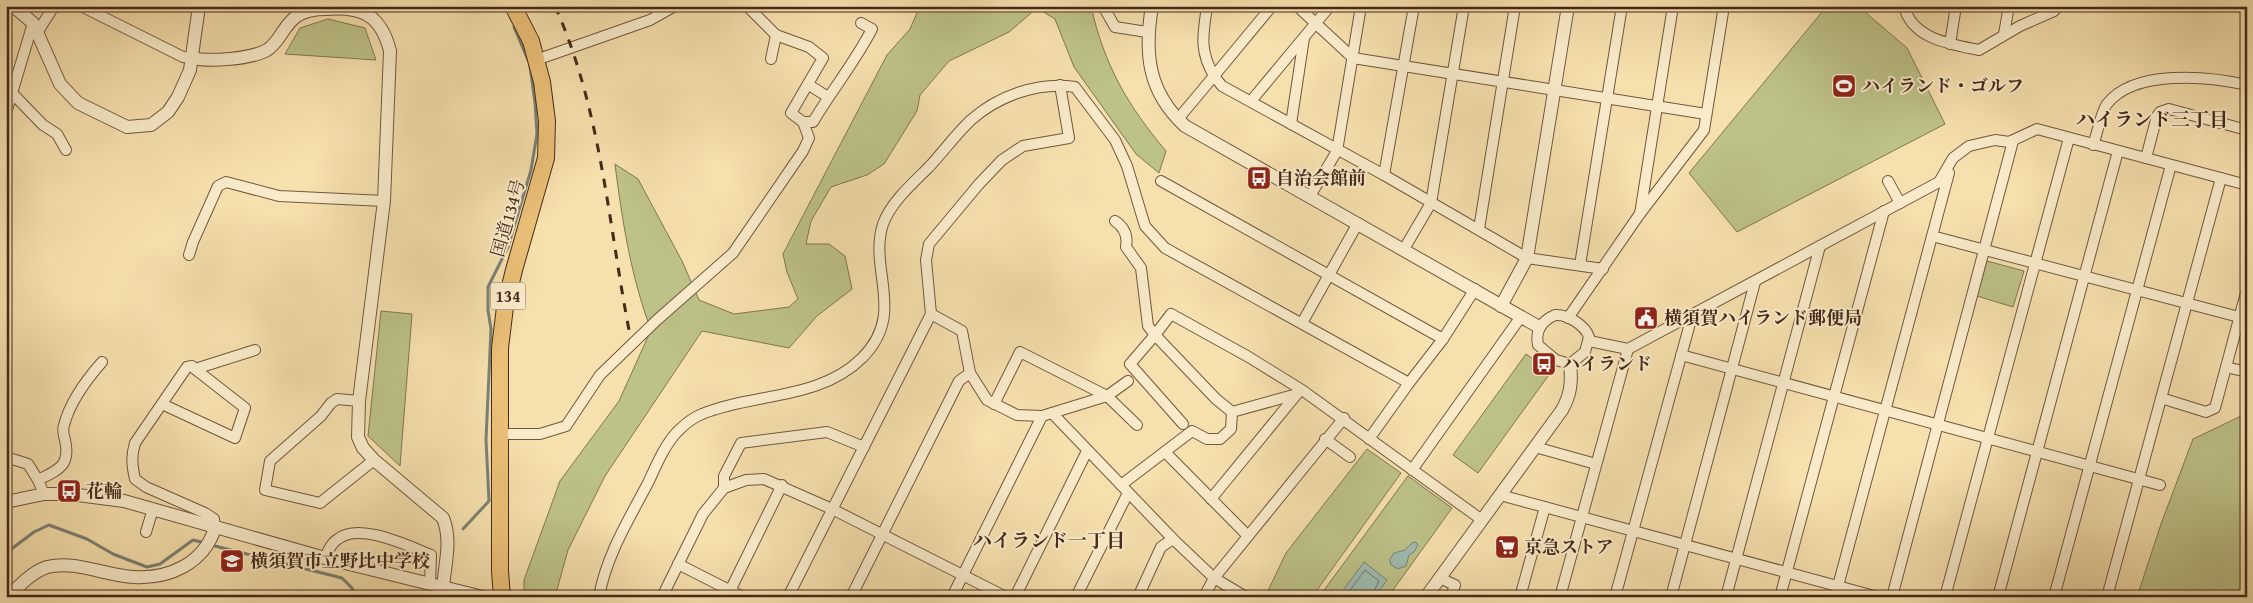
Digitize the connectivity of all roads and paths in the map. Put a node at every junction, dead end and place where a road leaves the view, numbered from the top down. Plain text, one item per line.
1 (13, 6) edge
2 (54, 6) edge
3 (81, 6) edge
4 (199, 6) edge
5 (513, 6) edge
6 (675, 6) edge
7 (708, 6) edge
8 (712, 6) edge
9 (747, 6) edge
10 (1102, 6) edge
11 (1152, 6) edge
12 (1207, 6) edge
13 (1272, 6) edge
14 (1297, 6) edge
15 (1330, 6) edge
16 (1361, 6) edge
17 (1414, 6) edge
18 (1464, 6) edge
19 (1515, 6) edge
20 (1568, 6) edge
21 (1622, 6) edge
22 (1673, 6) edge
23 (1724, 6) edge
24 (1904, 6) edge
25 (1956, 6) edge
26 (2008, 6) edge
27 (2058, 6) edge
28 (359, 8) edge
29 (861, 23) dead end
30 (1315, 24) junction
31 (35, 28) junction
32 (1147, 32) junction
33 (2004, 34) junction
34 (776, 35) junction
35 (1304, 36) junction
36 (1950, 44) junction
37 (192, 58) junction
38 (1353, 58) junction
39 (771, 59) dead end
40 (536, 60) junction
41 (1403, 66) junction
42 (1454, 74) junction
43 (1214, 76) junction
44 (1503, 82) junction
45 (2247, 84) edge
46 (809, 85) junction
47 (1060, 85) junction
48 (1554, 90) junction
49 (13, 94) junction
50 (828, 96) junction
51 (1608, 98) junction
52 (1251, 101) junction
53 (1657, 106) junction
54 (6, 113) edge
55 (1706, 114) junction
56 (1178, 120) junction
57 (803, 122) junction
58 (1291, 124) junction
59 (2247, 130) edge
60 (2069, 138) junction
61 (2013, 141) junction
62 (2093, 145) junction
63 (66, 150) dead end
64 (1337, 151) junction
65 (2118, 151) junction
66 (1953, 158) junction
67 (2146, 158) junction
68 (2170, 165) junction
69 (1384, 175) junction
70 (2221, 178) junction
71 (1161, 181) dead end
72 (1888, 181) dead end
73 (2247, 185) edge
74 (1310, 196) junction
75 (384, 201) junction
76 (1431, 203) junction
77 (1900, 203) junction
78 (1884, 211) junction
79 (1640, 215) junction
80 (1115, 221) dead end
81 (1358, 223) junction
82 (1479, 229) junction
83 (1932, 236) junction
84 (1820, 246) junction
85 (1404, 249) junction
86 (1984, 250) junction
87 (189, 255) dead end
88 (1527, 258) junction
89 (2035, 263) junction
90 (1580, 265) junction
91 (1603, 269) junction
92 (1329, 276) junction
93 (2085, 276) junction
94 (1755, 282) junction
95 (1475, 289) junction
96 (2247, 289) edge
97 (2137, 290) junction
98 (2186, 304) junction
99 (1500, 306) junction
100 (931, 314) junction
101 (1692, 316) junction
102 (1520, 318) junction
103 (1568, 318) junction
104 (2238, 318) junction
105 (1302, 324) junction
106 (1539, 327) junction
107 (1155, 335) junction
108 (1443, 339) junction
109 (1589, 341) junction
110 (1628, 349) junction
111 (254, 350) dead end
112 (1681, 355) junction
113 (102, 362) dead end
114 (1570, 364) junction
115 (2226, 367) junction
116 (196, 369) junction
117 (1732, 369) junction
118 (2247, 372) edge
119 (970, 373) junction
120 (1128, 381) dead end
121 (1409, 383) junction
122 (1783, 383) junction
123 (1300, 392) junction
124 (1107, 396) junction
125 (1834, 397) junction
126 (2161, 398) junction
127 (359, 401) junction
128 (162, 404) junction
129 (994, 404) junction
130 (1885, 411) junction
131 (1232, 412) junction
132 (1047, 414) junction
133 (1344, 418) junction
134 (1183, 424) dead end
135 (1137, 425) dead end
136 (1938, 425) junction
137 (500, 434) junction
138 (1988, 438) junction
139 (1325, 439) junction
140 (1369, 439) junction
141 (864, 447) junction
142 (1535, 447) junction
143 (1087, 452) junction
144 (1165, 452) junction
145 (2037, 452) junction
146 (6, 457) edge
147 (1350, 457) dead end
148 (374, 460) junction
149 (1596, 464) junction
150 (2089, 466) junction
151 (1412, 470) junction
152 (2139, 479) junction
153 (38, 480) junction
154 (782, 485) junction
155 (2160, 485) dead end
156 (724, 488) junction
157 (1124, 489) junction
158 (44, 494) junction
159 (1500, 495) junction
160 (1211, 499) junction
161 (6, 502) edge
162 (1545, 507) junction
163 (832, 509) junction
164 (153, 510) junction
165 (1582, 517) junction
166 (1482, 520) junction
167 (1633, 531) junction
168 (146, 532) dead end
169 (883, 534) junction
170 (1248, 536) junction
171 (211, 538) junction
172 (1172, 539) junction
173 (1685, 545) junction
174 (324, 558) junction
175 (1736, 558) junction
176 (678, 564) junction
177 (1787, 572) junction
178 (962, 575) junction
179 (1214, 578) junction
180 (1444, 580) dead end
181 (436, 585) junction
182 (1838, 586) junction
183 (729, 594) edge
184 (8, 597) edge
185 (483, 597) edge
186 (502, 597) edge
187 (599, 597) edge
188 (662, 597) edge
189 (743, 597) edge
190 (788, 597) edge
191 (852, 597) edge
192 (952, 597) edge
193 (1006, 597) edge
194 (1015, 597) edge
195 (1076, 597) edge
196 (1138, 597) edge
197 (1204, 597) edge
198 (1246, 597) edge
199 (1426, 597) edge
200 (1451, 597) edge
201 (1520, 597) edge
202 (1560, 597) edge
203 (1615, 597) edge
204 (1671, 597) edge
205 (1726, 597) edge
206 (1780, 597) edge
207 (1835, 597) edge
208 (1878, 597) edge
209 (1892, 597) edge
210 (1944, 597) edge
211 (1998, 597) edge
212 (2054, 597) edge
213 (2108, 597) edge

1 - 31 street
2 - 31 street
3 - 37 street
4 - 37 street
5 - 40 highway, 国道134号 / 134
6 - 40 street
7 - 8 street
9 - 34 street
10 - 32 street
11 - 32 street
12 - 43 street
13 - 43 street
14 - 30 street
15 - 30 street
16 - 38 street
17 - 41 street
18 - 42 street
19 - 44 street
20 - 48 street
21 - 51 street
22 - 53 street
23 - 55 street
24 - 36 street
25 - 36 street
26 - 33 street
27 - 33 street
28 - 37 street
28 - 75 street
29 - 50 street
30 - 35 street
30 - 38 street
31 - 37 street
31 - 49 street
32 - 56 street
33 - 36 street
34 - 39 street
34 - 46 street
35 - 52 street
35 - 58 street
38 - 41 street
38 - 64 street
40 - 137 highway, 国道134号 / 134
41 - 42 street
41 - 69 street
42 - 44 street
42 - 76 street
43 - 52 street
43 - 56 street
44 - 48 street
44 - 82 street
45 - 62 street
46 - 50 street
46 - 57 street
47 - 100 street
47 - 105 street
47 - 187 street
48 - 51 street
48 - 88 street
49 - 54 street
49 - 63 street
50 - 57 street
51 - 53 street
51 - 90 street
52 - 58 street
53 - 55 street
53 - 79 street
55 - 79 street
56 - 74 street
57 - 137 street
58 - 64 street
59 - 67 street
60 - 61 street
60 - 62 street
60 - 89 street
61 - 66 street
61 - 86 street
62 - 65 street
64 - 69 street
64 - 74 street
65 - 67 street
65 - 93 street
66 - 77 street
66 - 83 street
67 - 68 street
68 - 70 street
68 - 97 street
69 - 76 street
70 - 73 street
70 - 98 street
71 - 92 street
72 - 77 street
74 - 81 street
75 - 87 street
75 - 127 street
76 - 82 street
76 - 85 street
77 - 78 street
78 - 84 street
78 - 125 street
79 - 91 street
80 - 107 street
81 - 85 street
81 - 92 street
82 - 88 street
83 - 86 street
83 - 130 street
84 - 94 street
84 - 122 street
85 - 95 street
86 - 89 street
86 - 136 street
88 - 90 street
88 - 99 street
89 - 93 street
89 - 138 street
90 - 91 street
91 - 103 street
92 - 105 street
92 - 108 street
93 - 97 street
93 - 145 street
94 - 101 street
94 - 117 street
95 - 99 street
95 - 108 street
96 - 104 street
97 - 98 street
97 - 150 street
98 - 104 street
98 - 126 street
99 - 102 street
100 - 119 street
100 - 141 street
101 - 110 street
101 - 112 street
102 - 106 street
102 - 151 street
103 - 106 street
103 - 109 street
104 - 115 street
105 - 121 street
106 - 114 street
107 - 123 street
107 - 131 street
107 - 134 street
108 - 121 street
109 - 110 street
109 - 114 street
110 - 149 street
111 - 116 street
112 - 117 street
112 - 167 street
113 - 153 street
114 - 142 street
115 - 118 street
115 - 126 street
116 - 128 street
116 - 128 street
117 - 122 street
117 - 173 street
119 - 129 street
119 - 169 street
120 - 124 street
121 - 140 street
122 - 125 street
122 - 175 street
123 - 131 street
123 - 133 street
123 - 160 street
124 - 129 street
124 - 132 street
124 - 135 street
125 - 130 street
125 - 177 street
126 - 152 street
127 - 148 street
127 - 148 street
128 - 171 street
129 - 132 street
130 - 136 street
130 - 182 street
131 - 144 street
132 - 143 street
132 - 178 street
133 - 139 street
133 - 140 street
136 - 138 street
136 - 209 street
137 - 186 highway, 国道134号 / 134
138 - 145 street
138 - 210 street
139 - 147 street
139 - 170 street
140 - 151 street
141 - 156 street
141 - 163 street
142 - 149 street
142 - 159 street
143 - 157 street
143 - 194 street
144 - 157 street
144 - 160 street
145 - 150 street
145 - 211 street
146 - 153 street
148 - 181 street
149 - 165 street
150 - 152 street
150 - 212 street
151 - 166 street
152 - 155 street
152 - 213 street
153 - 158 street
154 - 156 street
154 - 163 street
154 - 183 street
156 - 176 street
157 - 172 street
157 - 195 street
158 - 161 street
158 - 164 street
159 - 162 street
159 - 166 street
160 - 170 street
162 - 165 street
162 - 201 street
163 - 169 street
163 - 190 street
164 - 168 street
164 - 171 street
165 - 167 street
165 - 202 street
166 - 199 street
167 - 173 street
167 - 203 street
169 - 178 street
169 - 191 street
170 - 179 street
171 - 174 street
171 - 184 street
172 - 179 street
172 - 196 street
173 - 175 street
173 - 204 street
174 - 181 street
174 - 181 street
175 - 177 street
175 - 205 street
176 - 183 street
176 - 188 street
177 - 182 street
177 - 206 street
178 - 192 street
178 - 193 street
179 - 197 street
179 - 198 street
180 - 200 street
181 - 185 street
182 - 207 street
182 - 208 street
183 - 189 street

